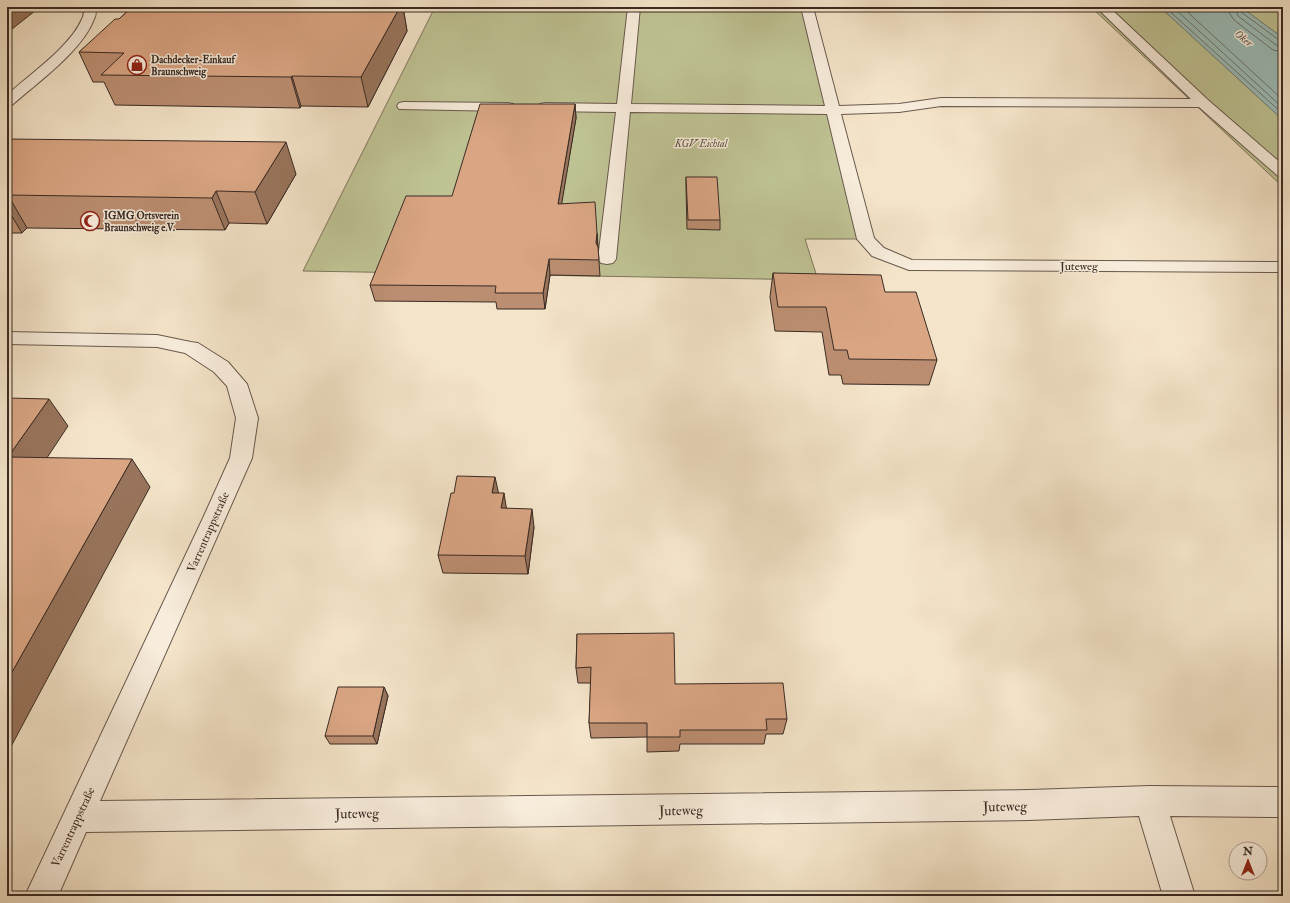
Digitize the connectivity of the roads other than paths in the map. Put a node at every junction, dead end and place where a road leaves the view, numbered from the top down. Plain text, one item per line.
1 (90, 7) edge
2 (634, 7) edge
3 (807, 7) edge
4 (1102, 7) edge
5 (7, 102) edge
6 (1203, 102) junction
7 (404, 106) dead end
8 (623, 108) junction
9 (834, 110) junction
10 (1283, 173) edge
11 (607, 259) dead end
12 (1283, 267) edge
13 (7, 338) edge
14 (1150, 801) junction
15 (1283, 802) edge
16 (78, 817) junction
17 (41, 896) edge
18 (1179, 896) edge

1 - 5 street
2 - 8 street
3 - 9 street
4 - 6 street
6 - 9 street
6 - 10 street
7 - 8 street
8 - 9 street
8 - 11 street
9 - 12 street, Juteweg
13 - 16 street, Varrentrappstraße
14 - 15 street, Juteweg
14 - 16 street, Juteweg
14 - 18 street
16 - 17 street, Varrentrappstraße

